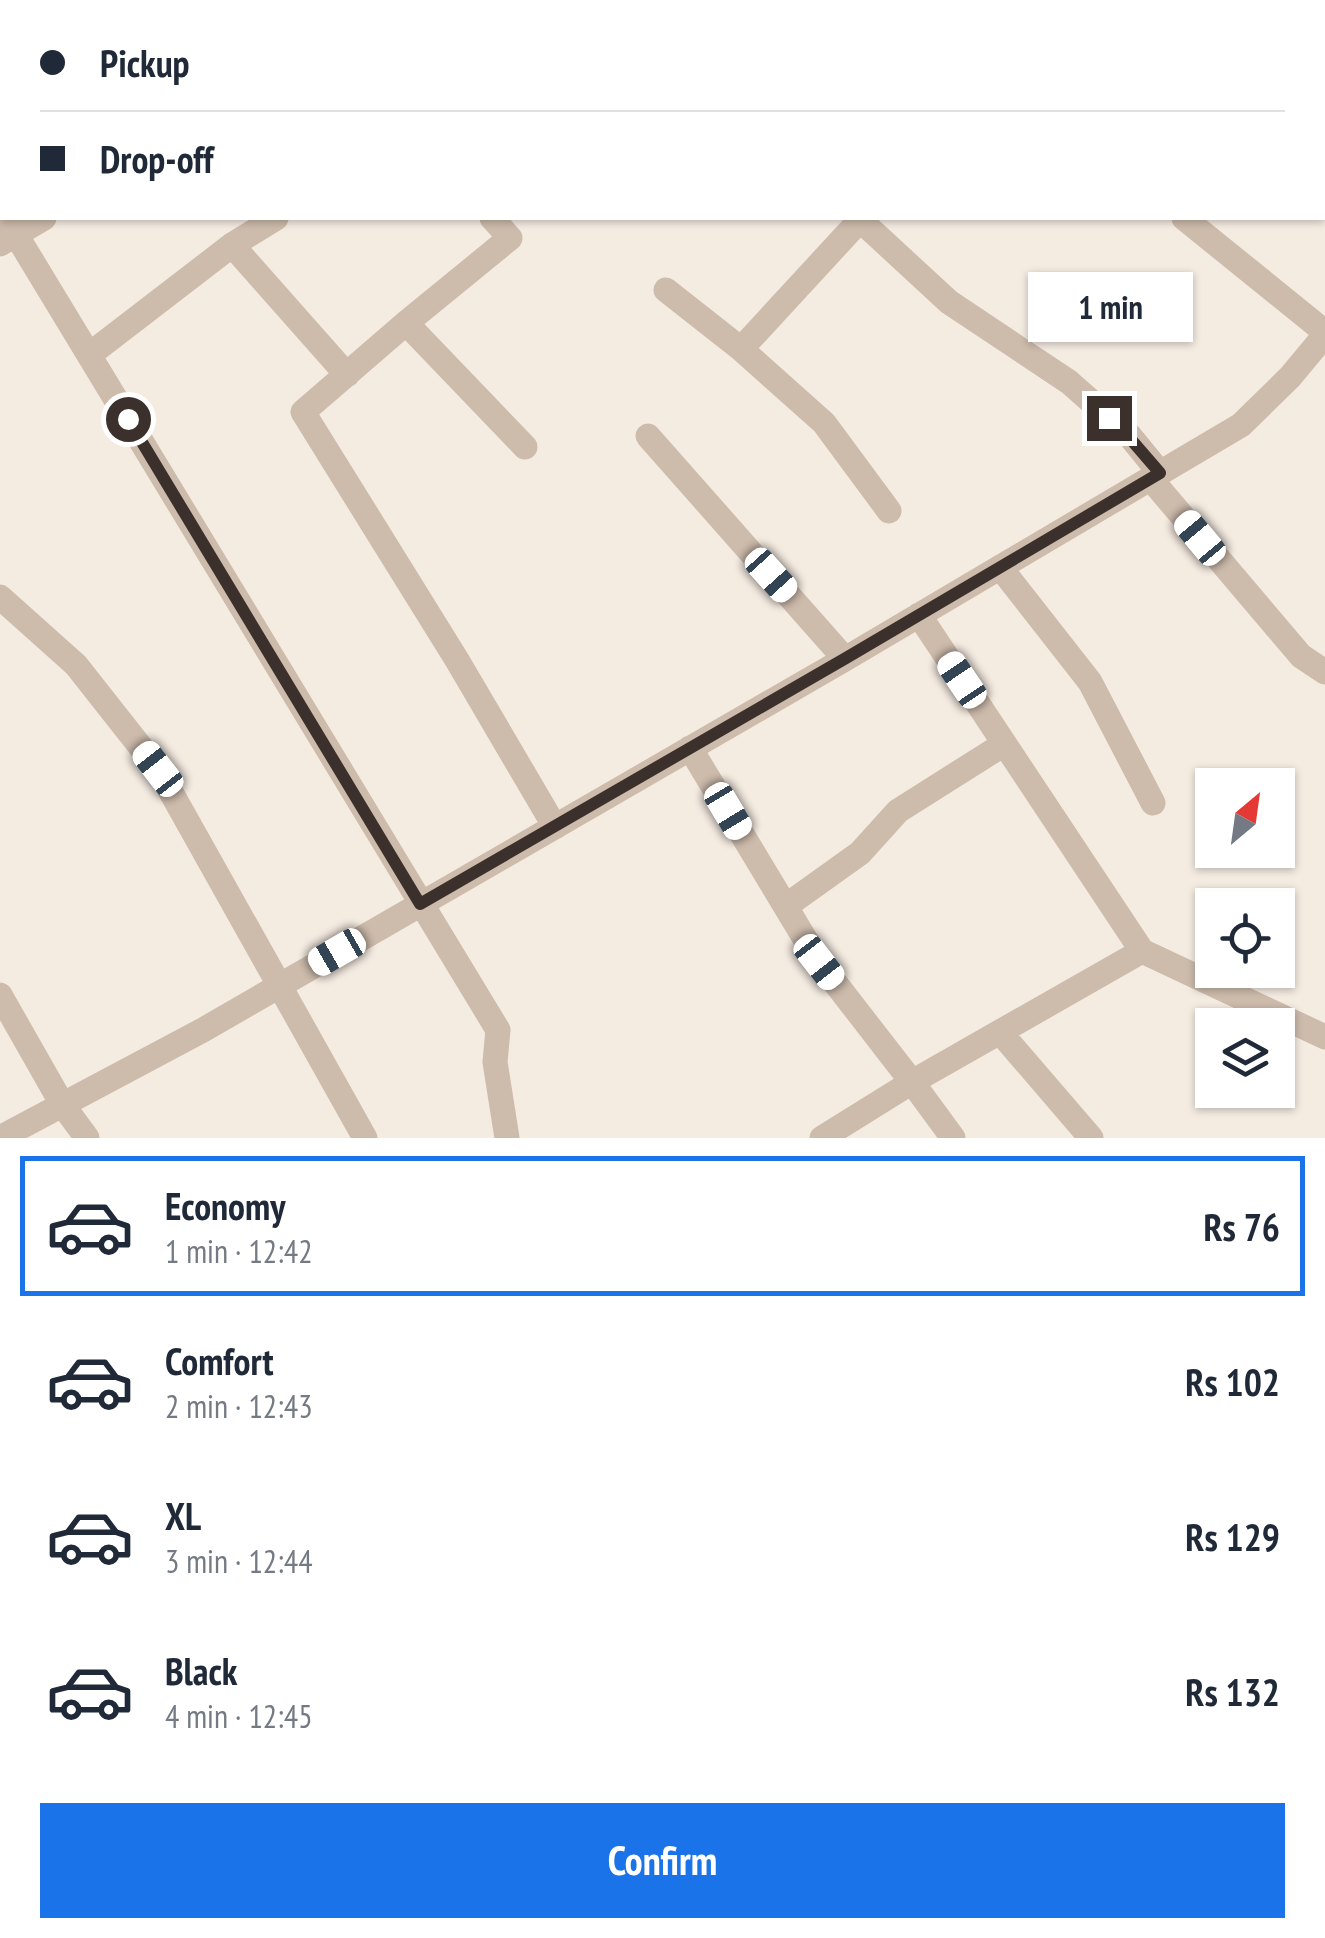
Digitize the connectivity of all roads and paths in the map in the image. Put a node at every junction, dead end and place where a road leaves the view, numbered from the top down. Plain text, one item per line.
1 (38, 220) edge
2 (273, 220) edge
3 (494, 220) edge
4 (858, 220) edge
5 (860, 220) edge
6 (1186, 220) edge
7 (5, 231) edge
8 (232, 245) junction
9 (666, 290) dead end
10 (406, 323) junction
11 (1325, 334) edge
12 (741, 349) junction
13 (89, 354) junction
14 (347, 375) junction
15 (648, 436) dead end
16 (526, 447) dead end
17 (1155, 476) junction
18 (888, 510) dead end
19 (1000, 567) junction
20 (0, 597) edge
21 (919, 616) junction
22 (846, 658) junction
23 (1325, 672) edge
24 (1004, 744) junction
25 (690, 748) junction
26 (1153, 803) dead end
27 (555, 826) junction
28 (420, 904) junction
29 (786, 906) junction
30 (1142, 951) junction
31 (281, 985) junction
32 (0, 996) edge
33 (1000, 1032) junction
34 (1325, 1037) edge
35 (912, 1082) junction
36 (62, 1104) junction
37 (0, 1138) edge
38 (87, 1138) edge
39 (365, 1138) edge
40 (507, 1138) edge
41 (822, 1138) edge
42 (954, 1138) edge
43 (1091, 1138) edge

1 - 7 street
2 - 8 street
3 - 10 street
4 - 12 street
5 - 17 street
6 - 11 street
7 - 13 street
8 - 13 street
8 - 14 street
9 - 12 street
10 - 14 street
10 - 16 street
11 - 17 street
12 - 18 street
13 - 28 street
14 - 27 street
15 - 22 street
17 - 19 street
17 - 23 street
19 - 21 street
19 - 26 street
20 - 31 street
21 - 22 street
21 - 24 street
22 - 25 street
24 - 29 street
24 - 30 street
25 - 27 street
25 - 29 street
27 - 28 street
28 - 31 street
28 - 40 street
29 - 35 street
30 - 33 street
30 - 34 street
31 - 36 street
31 - 39 street
32 - 36 street
33 - 35 street
33 - 43 street
35 - 41 street
35 - 42 street
36 - 37 street
36 - 38 street

